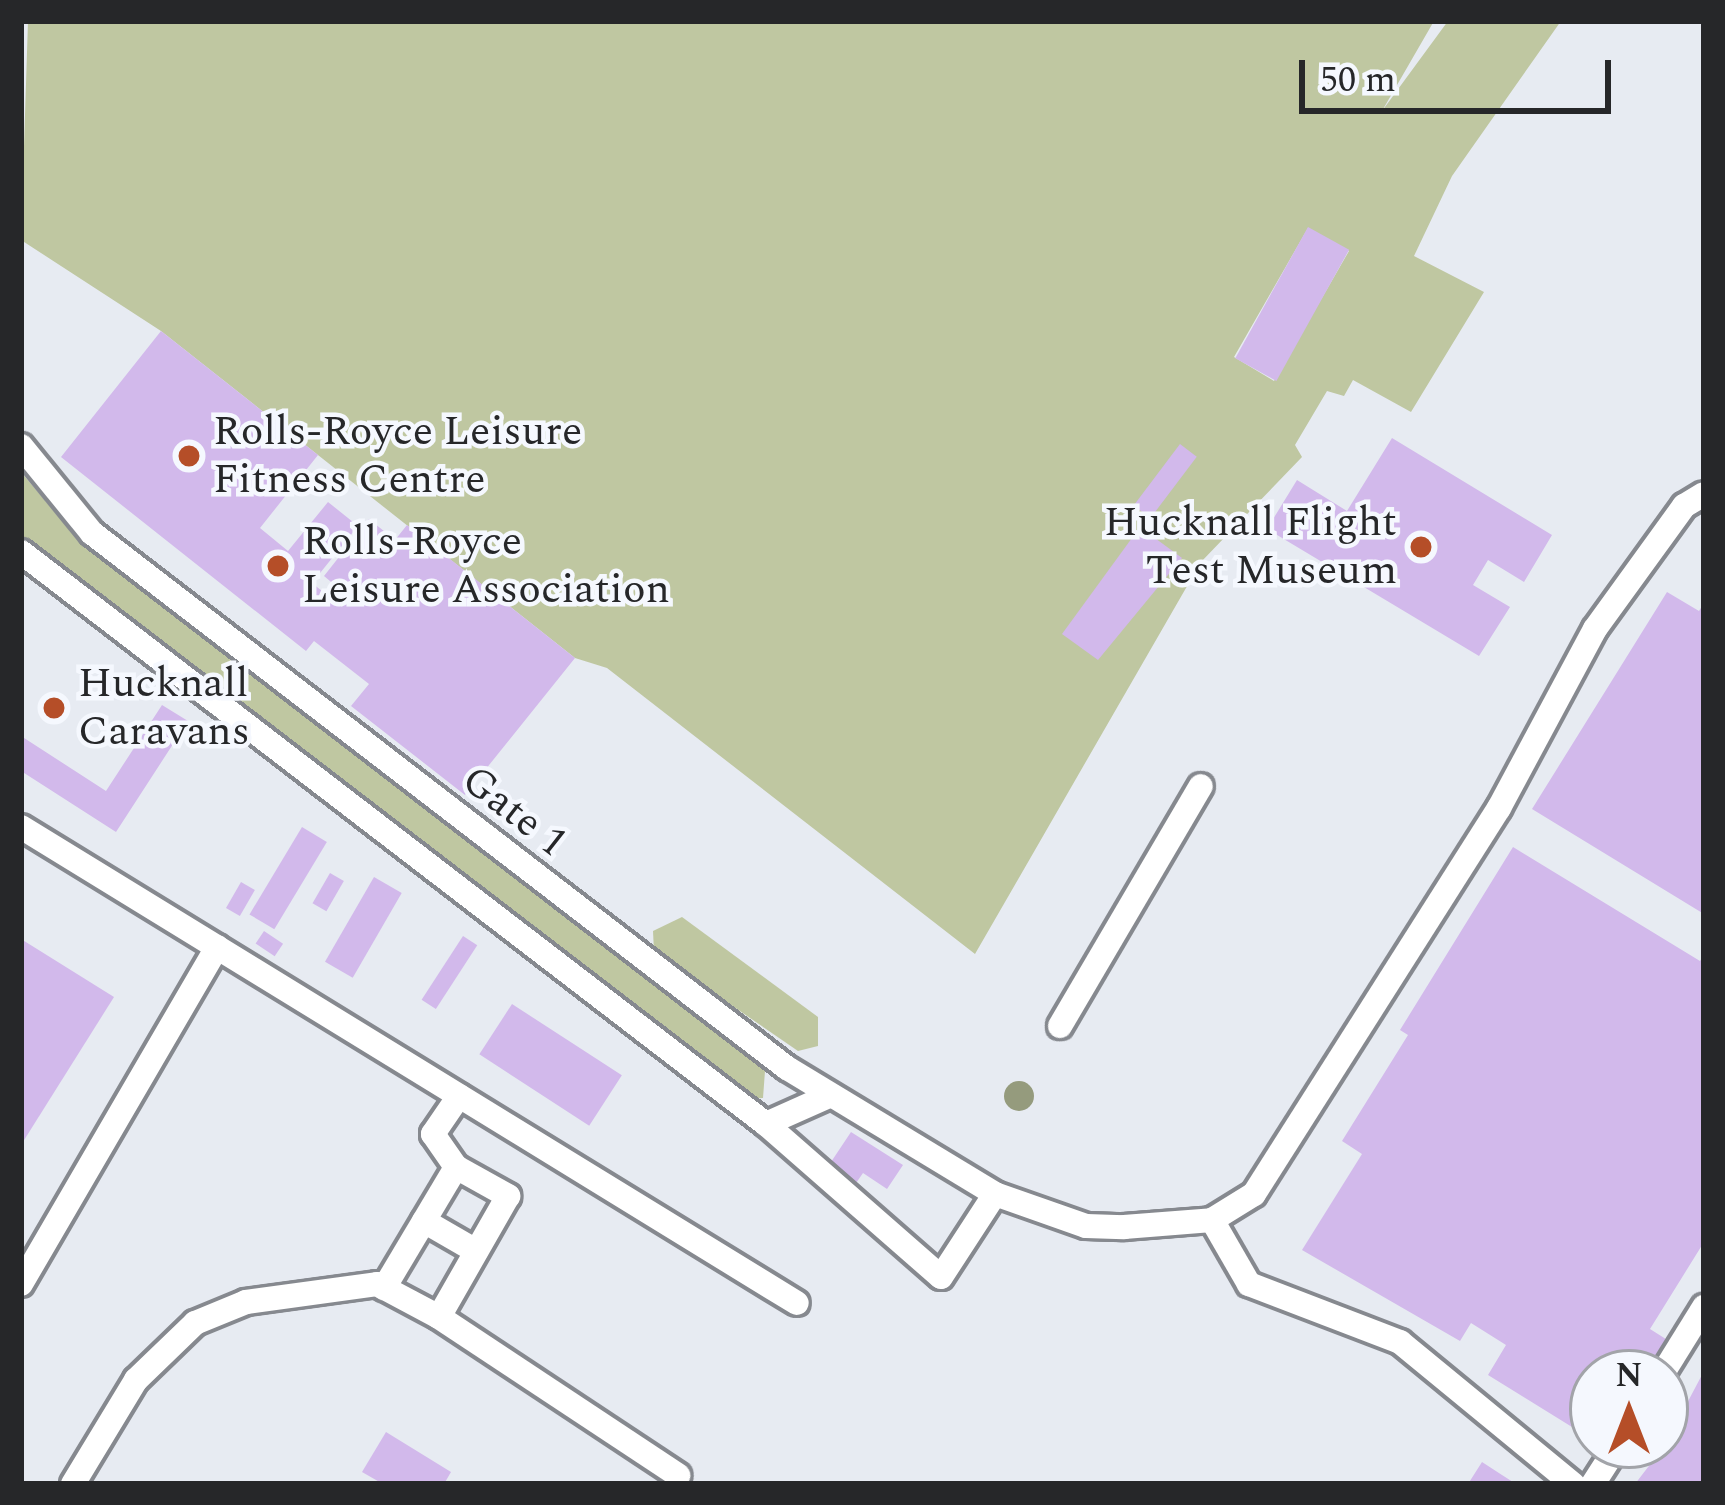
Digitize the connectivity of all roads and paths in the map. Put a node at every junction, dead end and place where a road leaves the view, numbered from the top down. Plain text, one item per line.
1 (21, 446) edge
2 (1704, 494) edge
3 (21, 552) edge
4 (1201, 786) dead end
5 (21, 827) edge
6 (217, 947) junction
7 (1060, 1026) dead end
8 (459, 1096) junction
9 (829, 1096) junction
10 (766, 1124) junction
11 (456, 1167) junction
12 (995, 1195) junction
13 (1212, 1220) junction
14 (424, 1221) junction
15 (476, 1251) junction
16 (21, 1284) edge
17 (384, 1288) junction
18 (797, 1303) dead end
19 (1704, 1307) edge
20 (439, 1317) junction
21 (1678, 1349) edge
22 (679, 1474) dead end
23 (74, 1484) edge
24 (1573, 1484) edge

1 - 9 lane, Gate 1
2 - 13 lane
3 - 10 lane
4 - 7 lane
5 - 6 lane
6 - 8 lane
6 - 16 lane
8 - 11 lane
8 - 18 lane
9 - 10 lane
9 - 12 lane, Gate 1
10 - 12 lane
11 - 14 lane
11 - 15 lane
12 - 13 lane, Gate 1
13 - 24 lane
14 - 15 lane
14 - 17 lane
15 - 20 lane
17 - 20 lane
17 - 23 lane
19 - 21 lane
20 - 22 lane

